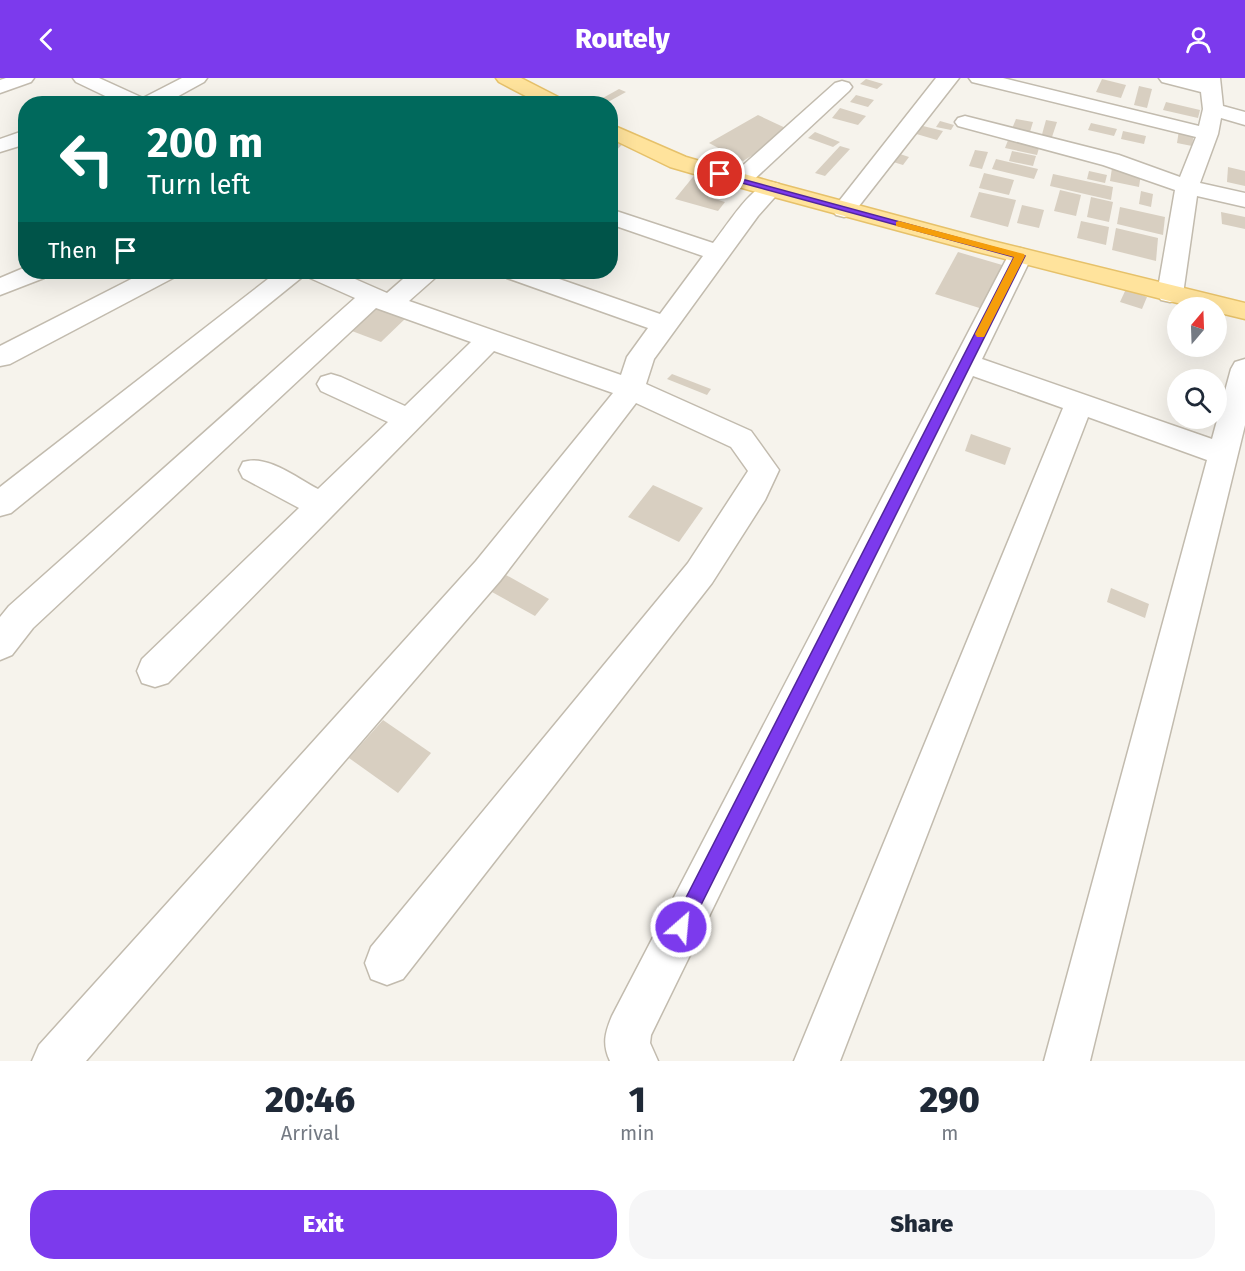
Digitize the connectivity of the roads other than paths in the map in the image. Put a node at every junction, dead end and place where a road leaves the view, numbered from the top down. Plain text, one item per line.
1 (24, 78) edge
2 (83, 78) edge
3 (197, 78) edge
4 (506, 78) edge
5 (949, 78) edge
6 (979, 78) edge
7 (1169, 78) edge
8 (1211, 83) edge
9 (0, 87) edge
10 (842, 87) dead end
11 (114, 96) edge
12 (163, 96) edge
13 (541, 96) edge
14 (1213, 109) junction
15 (1245, 119) edge
16 (965, 122) dead end
17 (618, 134) edge
18 (1208, 134) junction
19 (18, 139) edge
20 (0, 146) edge
21 (755, 184) junction
22 (1187, 187) junction
23 (1245, 200) edge
24 (844, 210) junction
25 (618, 219) edge
26 (718, 253) junction
27 (1020, 256) junction
28 (18, 278) edge
29 (150, 279) edge
30 (283, 279) edge
31 (335, 279) edge
32 (415, 279) edge
33 (536, 279) edge
34 (1, 284) edge
35 (1170, 294) junction
36 (382, 300) junction
37 (1245, 311) edge
38 (665, 325) junction
39 (490, 339) junction
40 (0, 357) edge
41 (966, 363) junction
42 (1245, 369) edge
43 (331, 384) dead end
44 (631, 389) junction
45 (1079, 403) junction
46 (409, 420) junction
47 (1223, 454) junction
48 (254, 470) dead end
49 (0, 504) edge
50 (322, 506) junction
51 (0, 644) edge
52 (155, 671) dead end
53 (387, 963) dead end
54 (55, 1061) edge
55 (635, 1061) edge
56 (818, 1061) edge
57 (1067, 1061) edge

1 - 9 street
2 - 11 street
3 - 12 street
4 - 13 main road
5 - 24 street
6 - 18 street
7 - 8 street
8 - 14 street
10 - 21 street
14 - 15 street
14 - 18 street
16 - 22 street
17 - 21 main road
18 - 22 street
19 - 20 street
21 - 24 main road
21 - 26 street
22 - 23 street
22 - 35 street
24 - 27 main road
25 - 26 street
26 - 38 street
27 - 35 main road
27 - 41 street
28 - 34 street
29 - 40 street
30 - 49 street
31 - 36 street
32 - 36 street
33 - 38 street
35 - 37 main road
36 - 39 street
36 - 51 street
38 - 44 street
39 - 44 street
39 - 46 street
41 - 45 street
41 - 55 street
42 - 47 street
43 - 46 street
44 - 53 street
44 - 54 street
45 - 47 street
45 - 56 street
46 - 50 street
47 - 57 street
48 - 50 street
50 - 52 street

